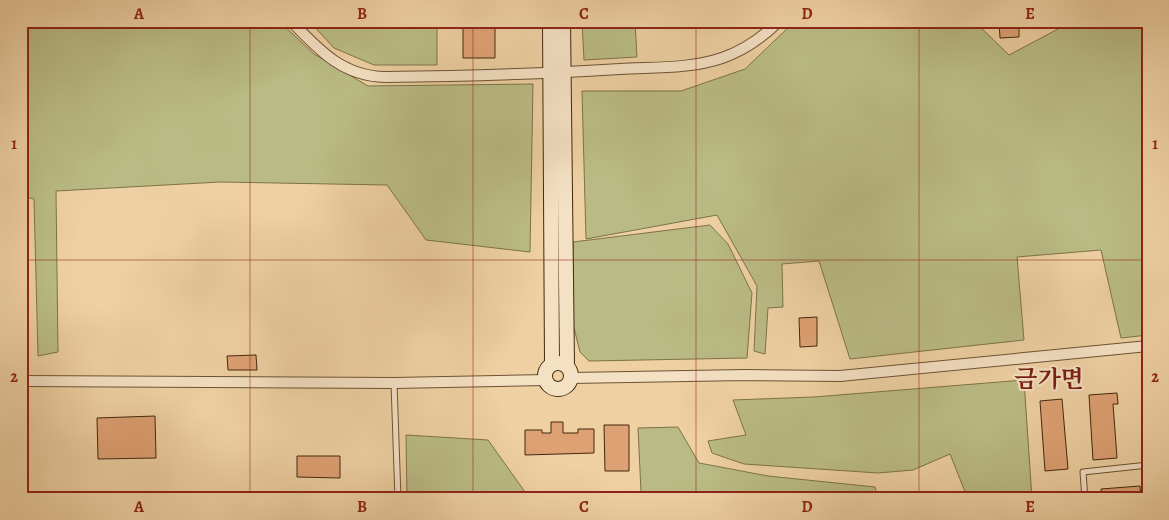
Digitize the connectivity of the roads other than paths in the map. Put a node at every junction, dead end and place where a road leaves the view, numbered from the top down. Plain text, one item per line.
1 (291, 21) edge
2 (550, 21) edge
3 (563, 21) edge
4 (779, 21) edge
5 (557, 73) junction
6 (1148, 346) edge
7 (552, 364) junction
8 (569, 372) junction
9 (546, 380) junction
10 (21, 381) edge
11 (394, 382) junction
12 (1148, 465) edge
13 (398, 499) edge
14 (1085, 499) edge

1 - 5 street
2 - 5 street
3 - 5 street
4 - 5 street
5 - 7 street
5 - 8 street
6 - 8 street
7 - 8 street
7 - 9 street
8 - 9 street
9 - 11 street
10 - 11 street
11 - 13 lane
12 - 14 lane

